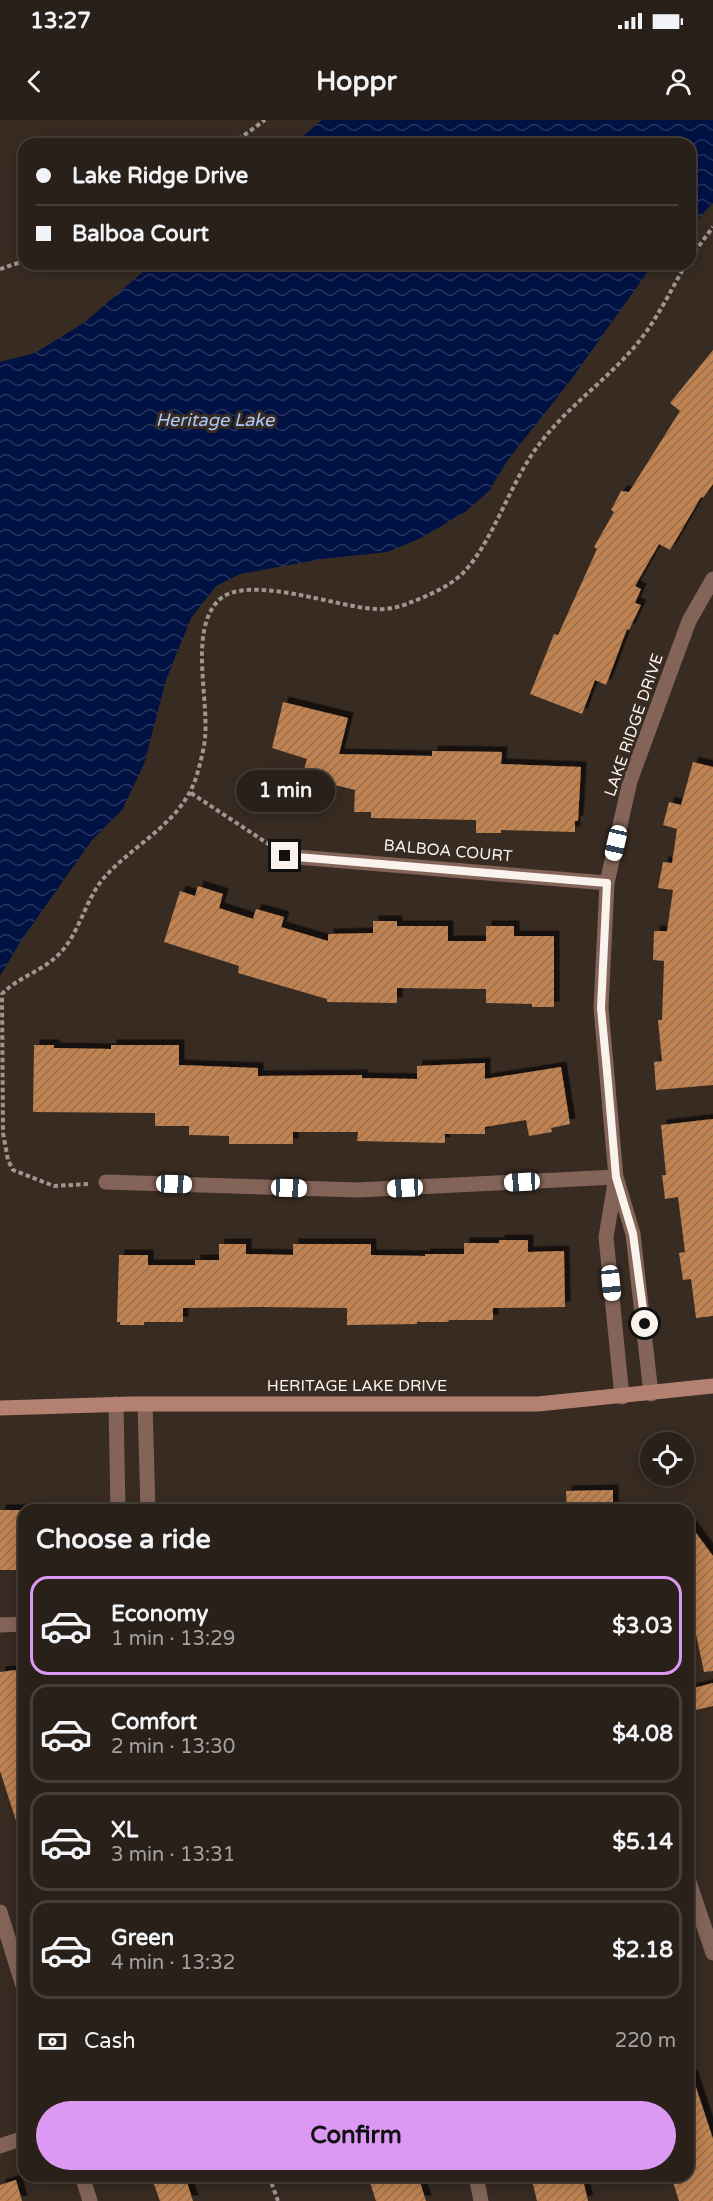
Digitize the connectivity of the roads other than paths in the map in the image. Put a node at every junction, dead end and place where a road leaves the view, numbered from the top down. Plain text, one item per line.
1 (713, 579) edge
2 (285, 856) road end
3 (607, 883) junction
4 (616, 1177) junction
5 (106, 1182) road end
6 (713, 1386) edge
7 (651, 1394) junction
8 (622, 1397) junction
9 (116, 1404) junction
10 (145, 1404) junction
11 (0, 1408) edge
12 (118, 1504) edge
13 (148, 1504) edge
14 (18, 1624) edge
15 (0, 1625) edge
16 (694, 1897) edge
17 (0, 1912) edge
18 (713, 1953) edge
19 (18, 1970) edge
20 (18, 2140) edge
21 (0, 2146) edge
22 (84, 2182) edge
23 (477, 2182) edge
24 (90, 2201) edge
25 (481, 2201) edge

1 - 3 street, LAKE RIDGE DRIVE
2 - 3 street, BALBOA COURT
3 - 4 street, LAKE RIDGE DRIVE
4 - 5 street
4 - 7 street, LAKE RIDGE DRIVE
4 - 8 street, LAKE RIDGE DRIVE
6 - 7 street, HERITAGE LAKE DRIVE
7 - 8 street, HERITAGE LAKE DRIVE
8 - 10 street, HERITAGE LAKE DRIVE
9 - 10 street, HERITAGE LAKE DRIVE
9 - 11 street, HERITAGE LAKE DRIVE
9 - 12 street
10 - 13 street
14 - 15 street
16 - 18 street
17 - 19 street
20 - 21 street
22 - 24 street
23 - 25 street

